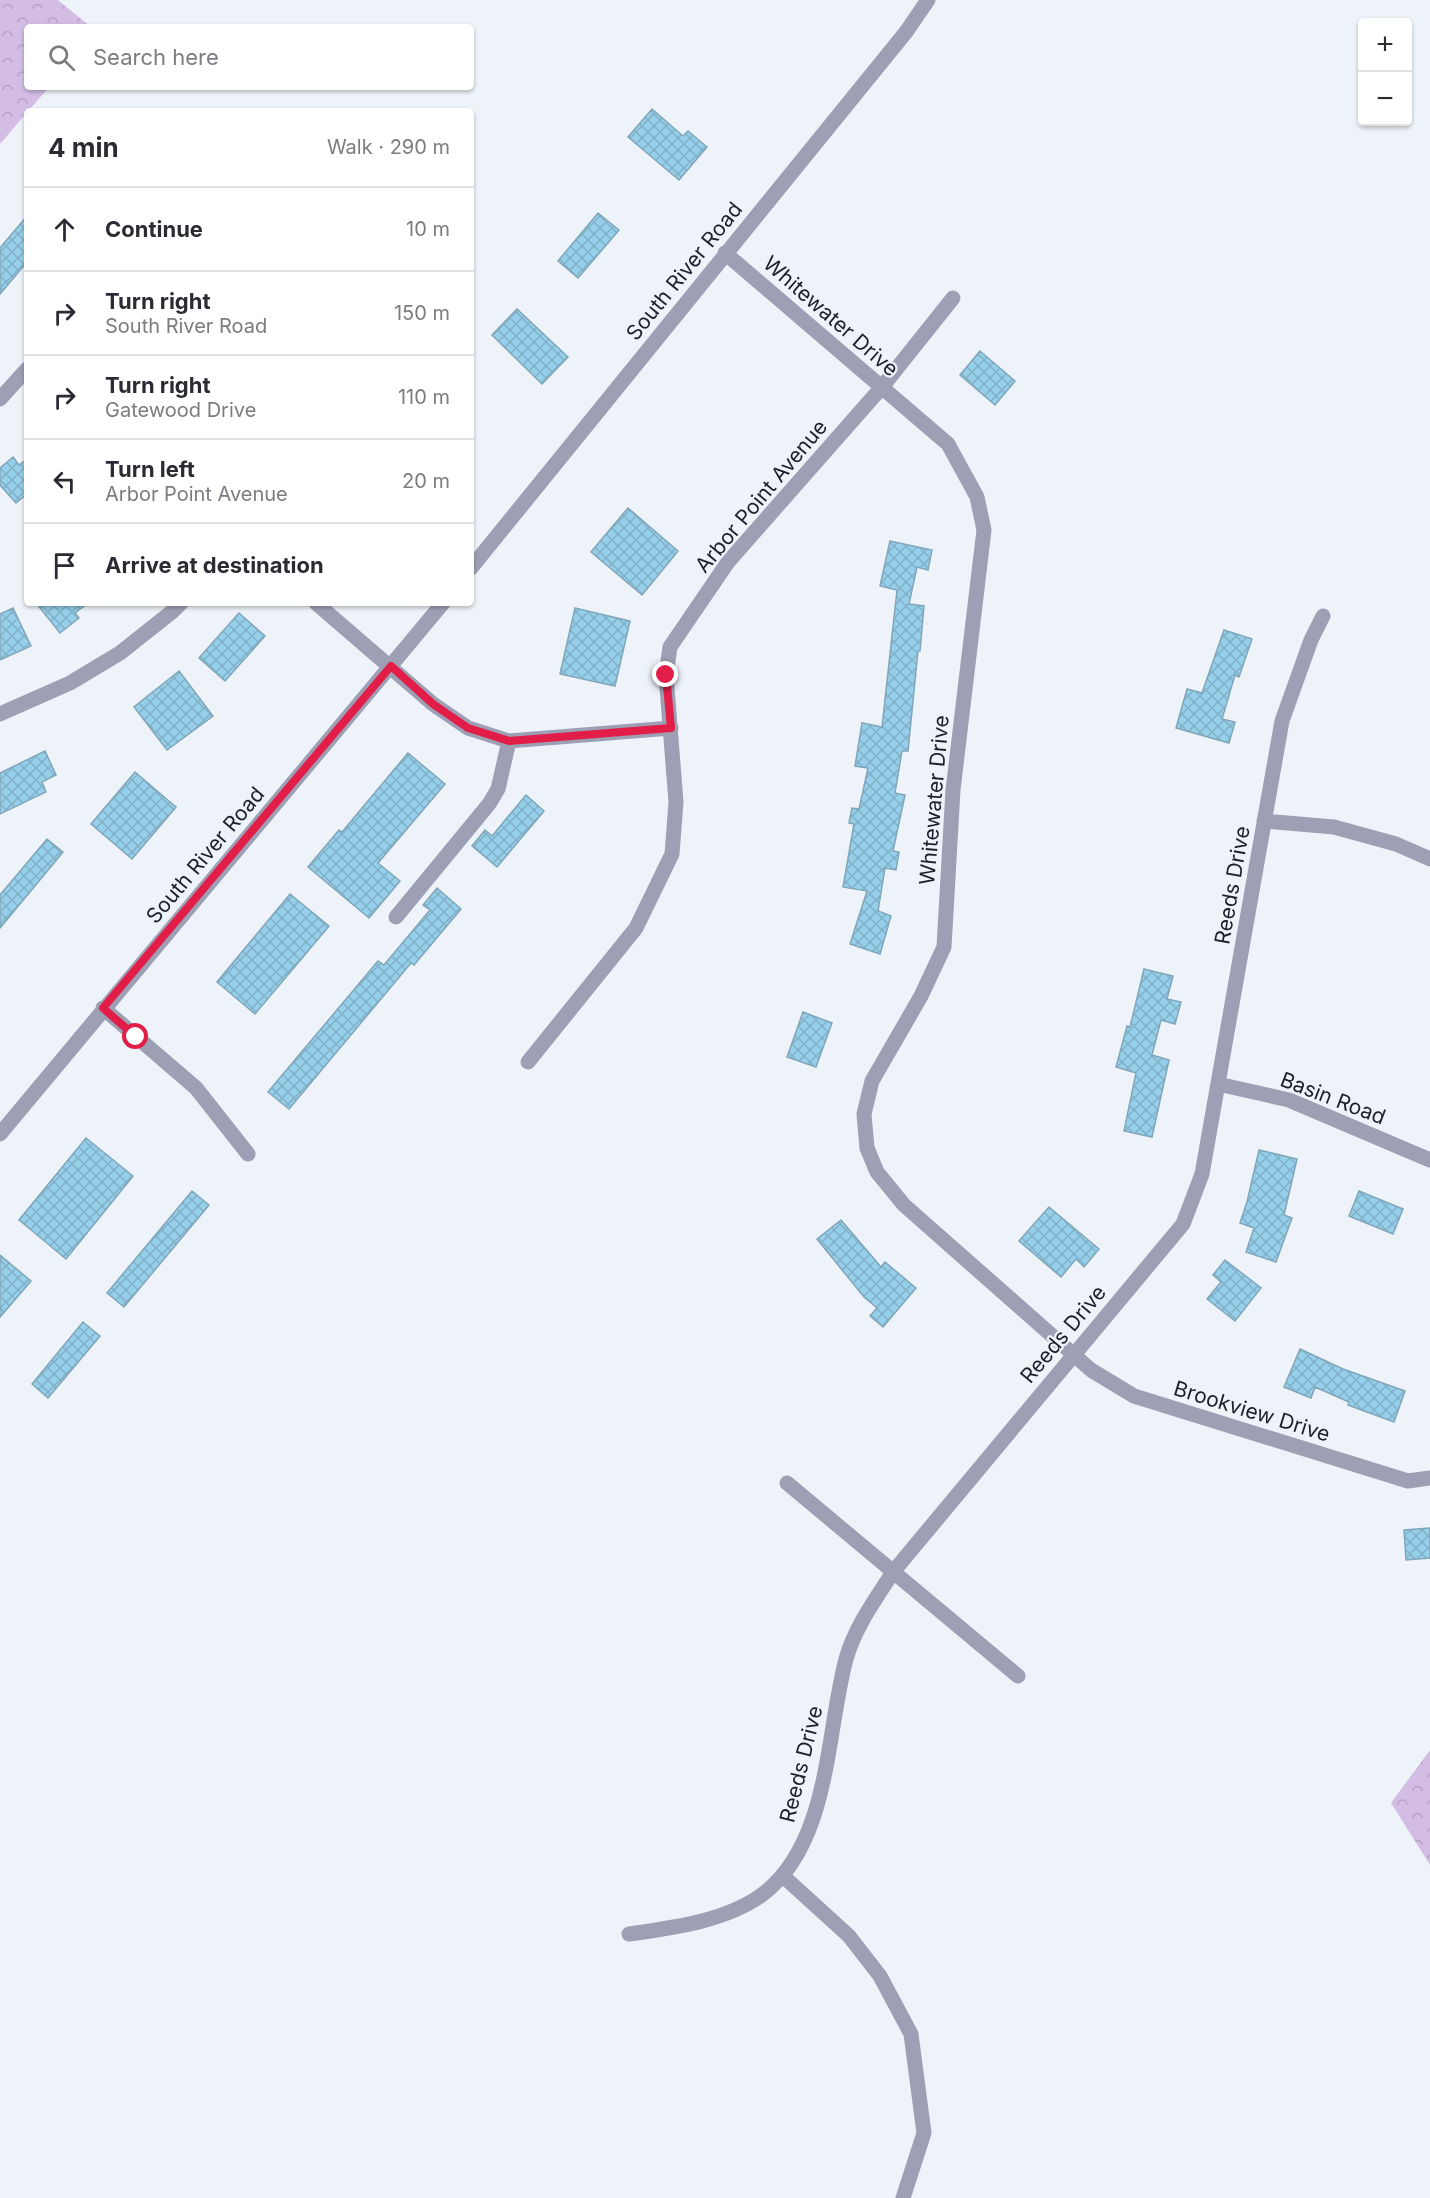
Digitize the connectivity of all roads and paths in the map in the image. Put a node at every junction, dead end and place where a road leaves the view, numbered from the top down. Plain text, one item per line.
1 (928, 0) edge
2 (725, 253) junction
3 (953, 298) dead end
4 (24, 372) edge
5 (882, 387) junction
6 (0, 399) edge
7 (474, 564) edge
8 (178, 606) edge
9 (320, 606) edge
10 (441, 606) edge
11 (1323, 616) dead end
12 (391, 666) junction
13 (0, 714) edge
14 (671, 728) junction
15 (509, 741) junction
16 (1264, 821) junction
17 (1430, 859) edge
18 (396, 917) dead end
19 (103, 1008) junction
20 (528, 1062) dead end
21 (1218, 1084) junction
22 (0, 1134) edge
23 (248, 1154) dead end
24 (1430, 1160) edge
25 (1073, 1354) junction
26 (1430, 1478) edge
27 (787, 1483) dead end
28 (893, 1572) junction
29 (1018, 1676) dead end
30 (783, 1876) junction
31 (629, 1934) dead end
32 (903, 2198) edge

1 - 2 street, South River Road
2 - 5 street, Whitewater Drive
2 - 7 street, South River Road
3 - 5 street, Arbor Point Avenue
4 - 6 street
5 - 14 street, Arbor Point Avenue
5 - 25 street, Whitewater Drive
8 - 13 street
9 - 12 street
10 - 12 street, South River Road
11 - 16 street, Reeds Drive
12 - 15 street
12 - 19 street, South River Road
14 - 15 street
14 - 20 street, Arbor Point Avenue
15 - 18 street
16 - 17 street
16 - 21 street, Reeds Drive
19 - 22 street, South River Road
19 - 23 street
21 - 24 street, Basin Road
21 - 25 street, Reeds Drive
25 - 26 street, Brookview Drive
25 - 28 street, Reeds Drive
27 - 28 street
28 - 29 street
28 - 30 street, Reeds Drive
30 - 31 street, Reeds Drive
30 - 32 street

